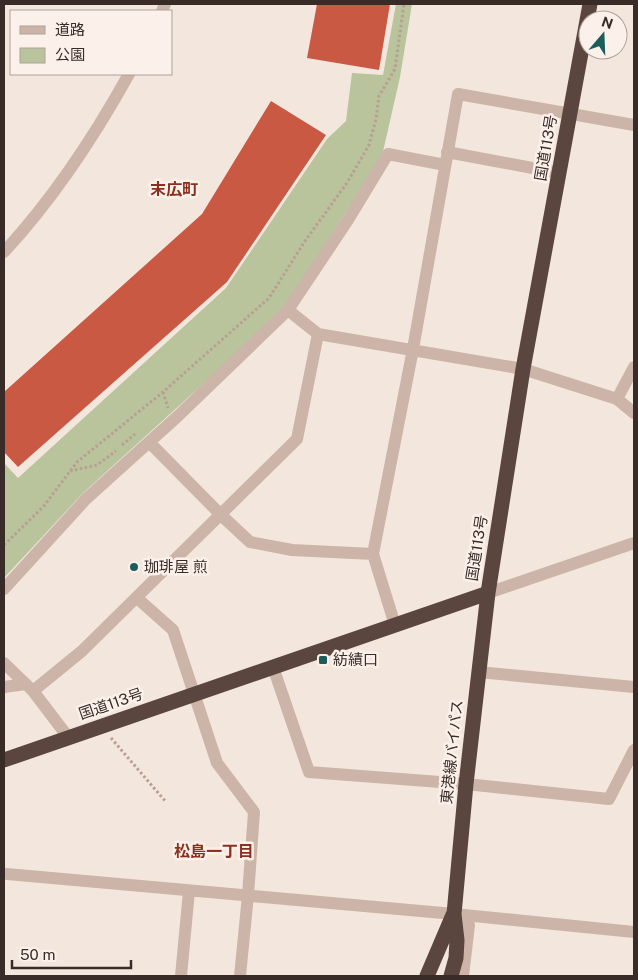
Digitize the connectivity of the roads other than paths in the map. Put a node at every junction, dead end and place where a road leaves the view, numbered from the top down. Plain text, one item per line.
1 (590, 4) edge
2 (128, 75) edge
3 (570, 114) junction
4 (634, 125) edge
5 (446, 159) junction
6 (559, 173) junction
7 (4, 252) edge
8 (288, 310) junction
9 (318, 334) junction
10 (413, 349) junction
11 (634, 367) edge
12 (524, 368) junction
13 (617, 399) junction
14 (634, 413) edge
15 (149, 442) junction
16 (221, 516) junction
17 (634, 543) edge
18 (373, 554) junction
19 (4, 589) edge
20 (488, 593) junction
21 (137, 598) junction
22 (395, 625) junction
23 (4, 663) edge
24 (273, 667) junction
25 (478, 672) junction
26 (4, 687) edge
27 (634, 687) edge
28 (29, 688) junction
29 (193, 694) junction
30 (68, 737) junction
31 (634, 750) edge
32 (4, 760) edge
33 (466, 784) junction
34 (7, 874) dead end
35 (189, 891) junction
36 (248, 895) junction
37 (454, 914) junction
38 (634, 932) edge
39 (181, 976) edge
40 (240, 976) edge
41 (427, 976) edge
42 (451, 976) edge
43 (463, 976) edge

1 - 3 highway, 国道113号
2 - 7 street
3 - 4 street
3 - 5 street
3 - 6 highway, 国道113号
5 - 6 street
5 - 8 street
5 - 10 street
6 - 12 highway, 国道113号
8 - 9 street
8 - 15 street
9 - 10 street
9 - 16 street
10 - 12 street
10 - 18 street
11 - 13 street
12 - 13 street
12 - 20 highway, 国道113号
13 - 14 street
15 - 16 street
15 - 19 street
16 - 18 street
16 - 21 street
17 - 20 street
18 - 22 street
20 - 22 highway, 国道113号
20 - 25 highway, 東港線バイパス
21 - 28 street
21 - 29 street
22 - 24 highway, 国道113号
23 - 28 street
24 - 29 highway, 国道113号
24 - 33 street
25 - 27 street
25 - 33 highway, 東港線バイパス
26 - 28 street
28 - 30 street
29 - 30 highway, 国道113号
29 - 36 street
30 - 32 highway, 国道113号
31 - 33 street
33 - 37 highway, 東港線バイパス
34 - 35 street
35 - 36 street
35 - 39 street
36 - 37 street
36 - 40 street
37 - 38 street
37 - 41 highway, 東港線バイパス
37 - 42 highway, 東港線バイパス
37 - 43 street

